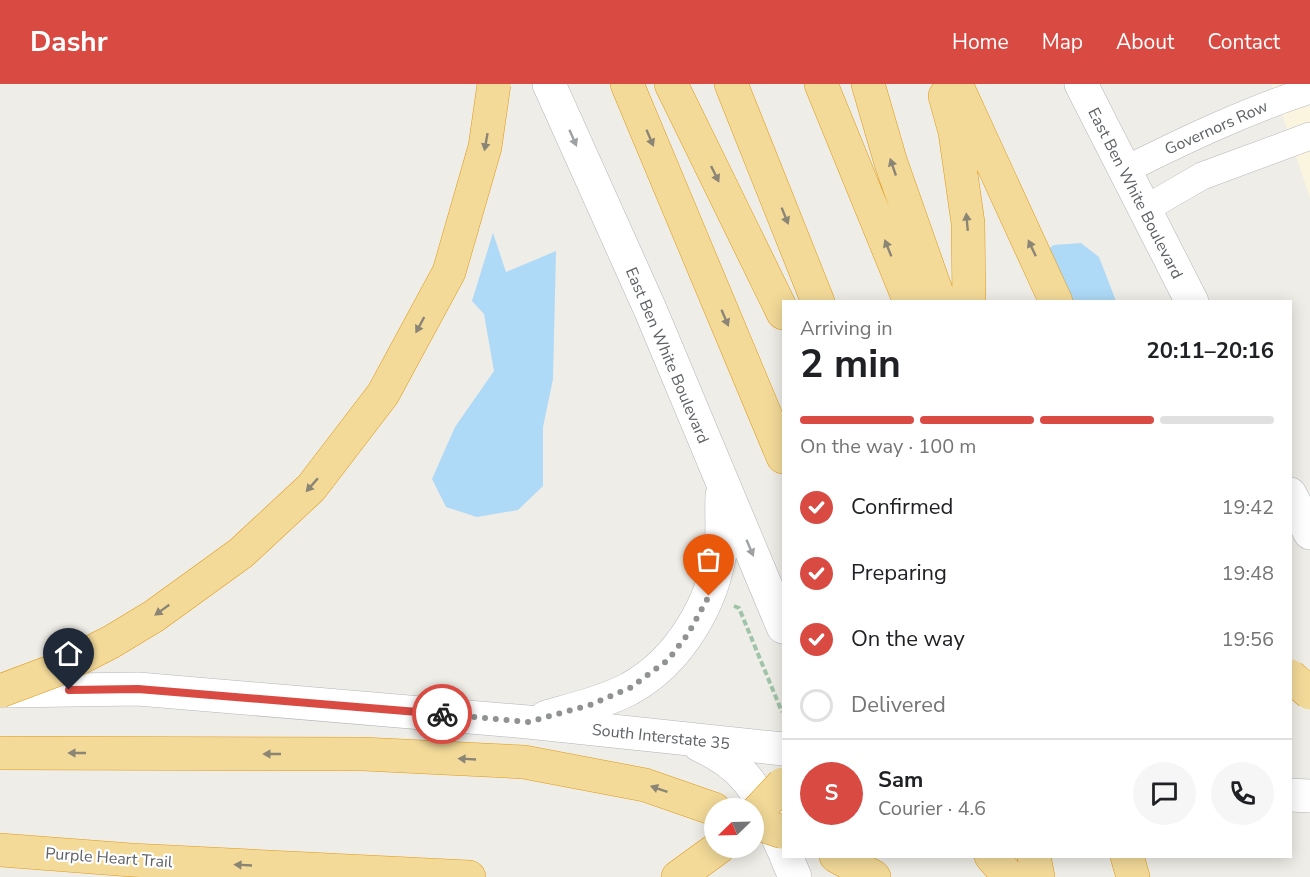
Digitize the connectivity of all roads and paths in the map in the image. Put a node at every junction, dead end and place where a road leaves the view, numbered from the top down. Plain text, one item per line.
1 (494, 84) edge
2 (549, 84) edge
3 (627, 84) edge
4 (671, 84) edge
5 (731, 84) edge
6 (821, 84) edge
7 (868, 84) edge
8 (942, 84) edge
9 (956, 84) edge
10 (1081, 84) edge
11 (1310, 90) edge
12 (1310, 136) edge
13 (1125, 170) junction
14 (1145, 209) junction
15 (817, 300) edge
16 (909, 300) edge
17 (939, 300) edge
18 (969, 300) edge
19 (1055, 300) edge
20 (1191, 300) edge
21 (782, 311) edge
22 (782, 455) edge
23 (722, 481) junction
24 (1292, 498) edge
25 (1310, 533) edge
26 (728, 604) dead end
27 (780, 616) edge
28 (1292, 678) edge
29 (1310, 688) edge
30 (0, 691) edge
31 (1310, 693) edge
32 (1292, 700) edge
33 (782, 712) edge
34 (528, 722) junction
35 (681, 737) junction
36 (782, 749) edge
37 (0, 753) edge
38 (782, 785) edge
39 (1292, 795) edge
40 (1310, 796) edge
41 (764, 804) edge
42 (704, 805) edge
43 (764, 826) edge
44 (782, 832) edge
45 (782, 847) edge
46 (0, 850) edge
47 (704, 858) edge
48 (787, 858) edge
49 (840, 858) edge
50 (870, 858) edge
51 (993, 858) edge
52 (1034, 858) edge
53 (1128, 858) edge
54 (469, 877) edge
55 (678, 877) edge
56 (795, 877) edge
57 (875, 877) edge
58 (1009, 877) edge
59 (1038, 877) edge
60 (1133, 877) edge

1 -> 30 highway, bridge
2 -> 23 main road, East Ben White Boulevard
3 -> 22 highway
4 -> 21 highway
5 -> 15 highway
16 -> 6 highway
17 -> 7 highway
18 -> 8 highway
19 -> 9 highway
10 - 13 main road, East Ben White Boulevard
11 - 13 street, Governors Row
12 - 14 street
13 - 14 main road, East Ben White Boulevard
14 - 20 main road, East Ben White Boulevard
23 -> 27 main road, East Ben White Boulevard
23 - 34 main road
24 - 25 main road
26 - 33 path
28 - 31 highway, bridge
29 - 32 main road
30 - 34 main road, South Interstate 35
34 - 35 main road, South Interstate 35
35 - 36 main road, South Interstate 35
35 - 45 main road
42 -> 37 highway
38 - 41 highway, bridge
39 - 40 main road
43 - 44 highway, bridge
54 -> 46 highway, Purple Heart Trail
47 - 55 highway
48 - 56 main road
49 - 57 highway
50 - 57 main road
51 - 58 highway
52 - 59 highway
53 - 60 highway

